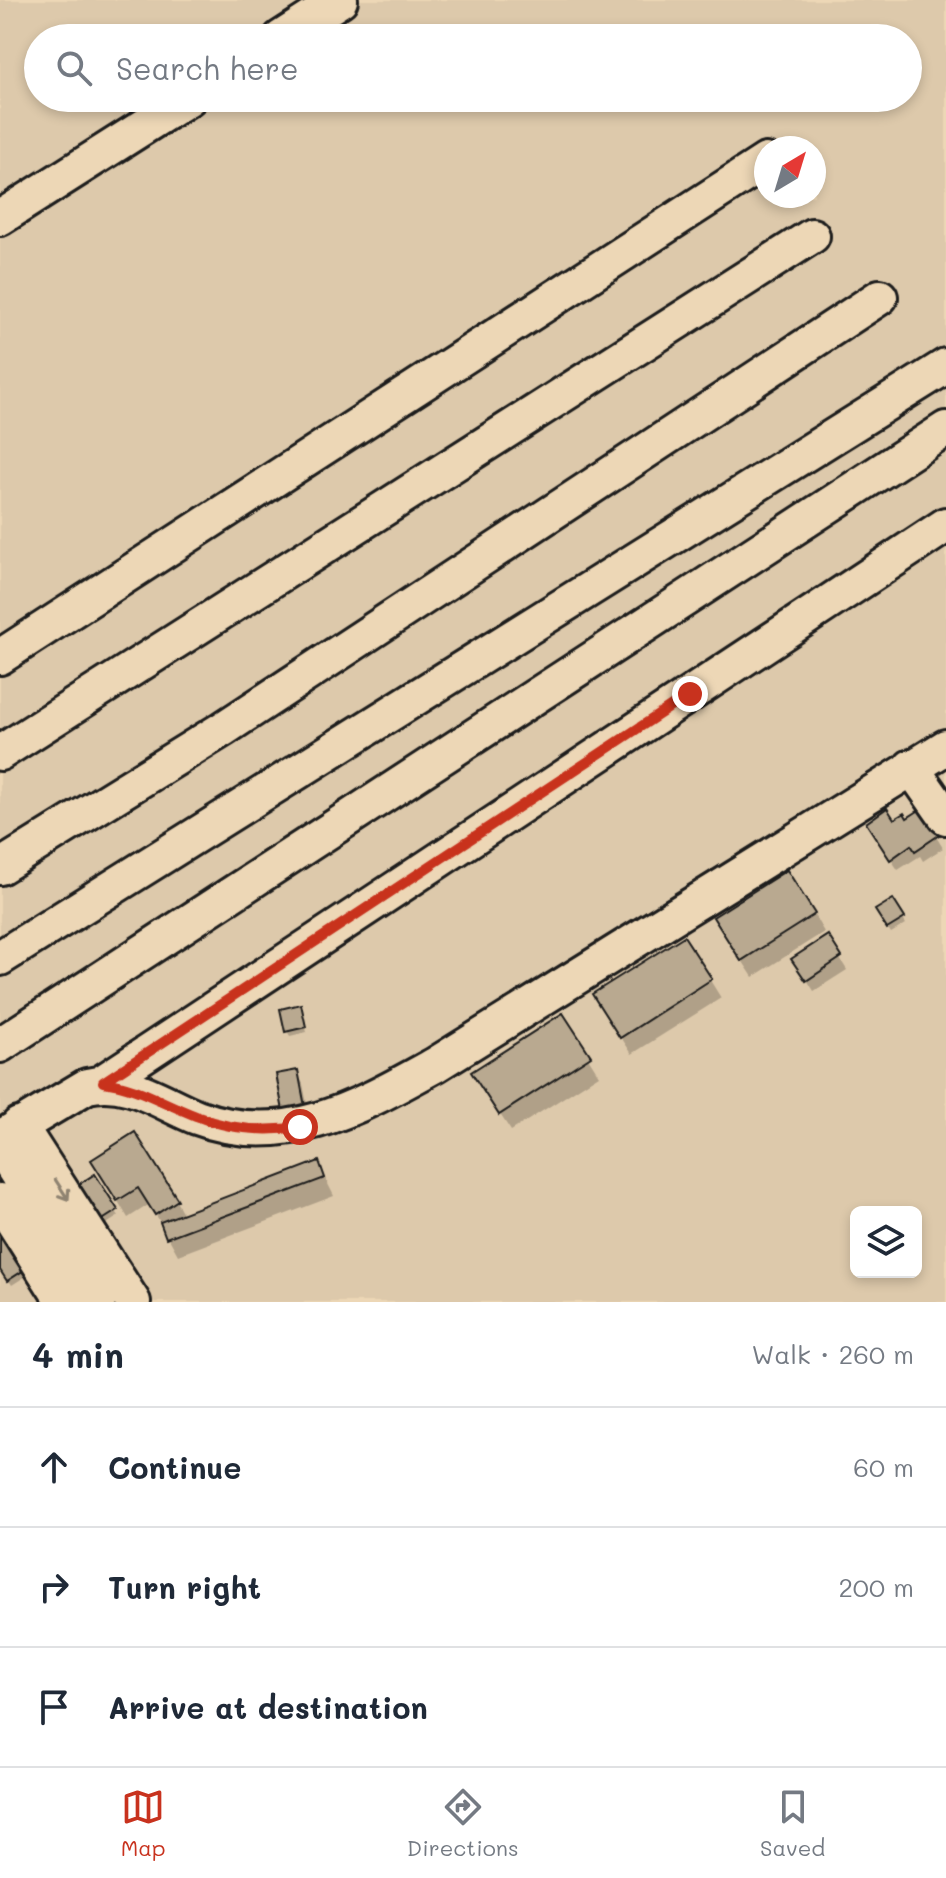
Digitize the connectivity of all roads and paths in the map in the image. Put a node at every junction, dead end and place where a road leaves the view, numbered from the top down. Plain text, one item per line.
1 (340, 0) edge
2 (303, 24) edge
3 (167, 112) edge
4 (754, 169) edge
5 (0, 218) edge
6 (812, 236) dead end
7 (880, 297) dead end
8 (946, 366) edge
9 (946, 429) edge
10 (946, 525) edge
11 (0, 657) edge
12 (946, 747) edge
13 (0, 753) edge
14 (911, 767) junction
15 (946, 817) edge
16 (0, 867) edge
17 (0, 958) edge
18 (0, 1045) edge
19 (103, 1082) junction
20 (6, 1137) edge
21 (0, 1201) edge
22 (64, 1302) edge
23 (98, 1302) edge
24 (133, 1302) edge

1 - 2 lane
3 - 5 lane
4 - 11 lane
6 - 13 lane
7 - 16 lane
8 - 17 lane
9 - 18 lane
10 - 19 lane
12 - 14 lane
14 - 15 lane
14 - 19 lane
19 - 20 lane
20 - 23 lane
20 -> 24 lane
21 - 22 lane

